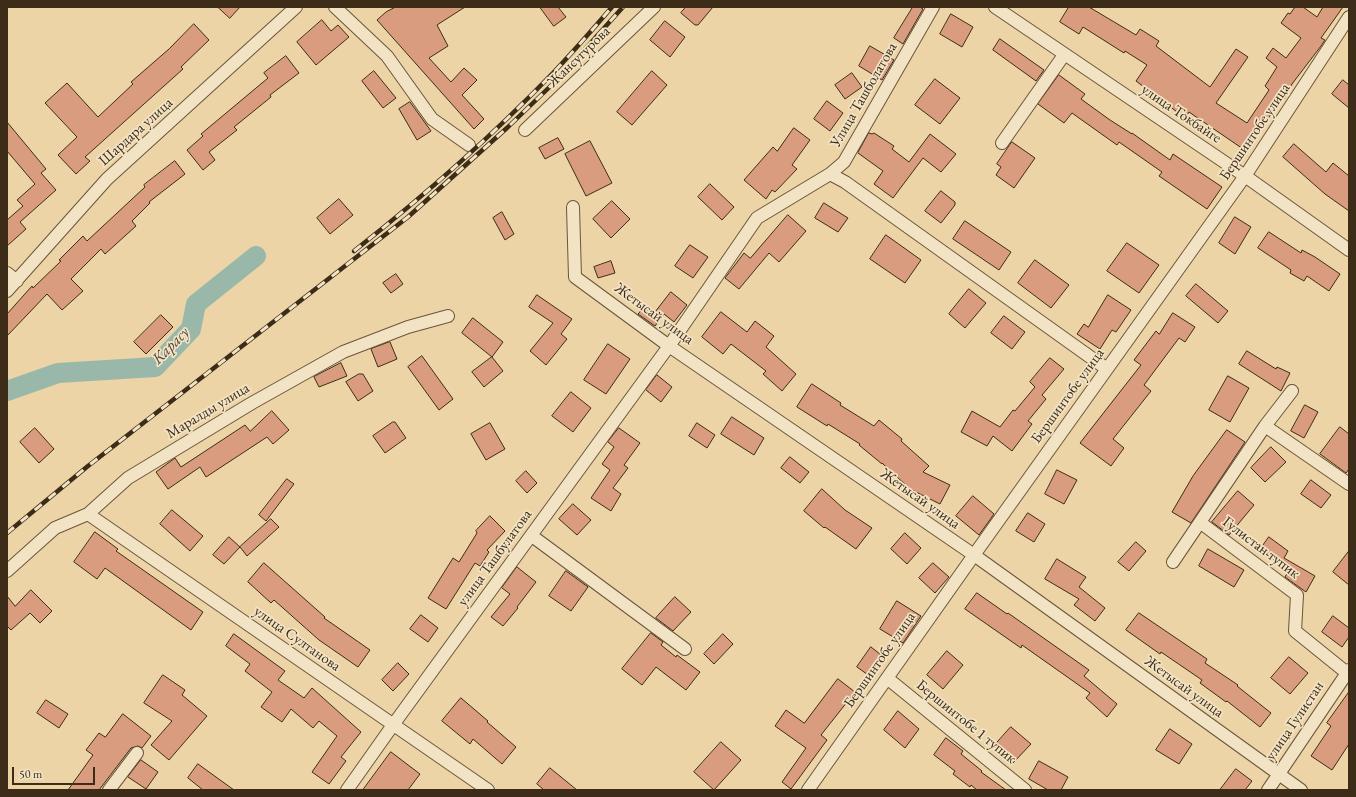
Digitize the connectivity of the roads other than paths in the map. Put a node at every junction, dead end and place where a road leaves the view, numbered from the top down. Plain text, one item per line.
1 (296, 7) edge
2 (335, 7) edge
3 (654, 7) edge
4 (933, 7) edge
5 (995, 7) edge
6 (1349, 17) edge
7 (1064, 55) junction
8 (525, 130) dead end
9 (1002, 144) dead end
10 (469, 146) dead end
11 (830, 174) junction
12 (1245, 176) junction
13 (573, 207) dead end
14 (1349, 250) edge
15 (7, 273) edge
16 (16, 282) junction
17 (7, 291) edge
18 (448, 316) dead end
19 (669, 346) junction
20 (1107, 369) junction
21 (1292, 391) dead end
22 (1265, 426) junction
23 (1349, 484) edge
24 (88, 514) junction
25 (1201, 523) junction
26 (532, 536) junction
27 (974, 555) junction
28 (1173, 562) dead end
29 (7, 571) edge
30 (685, 648) dead end
31 (1348, 672) edge
32 (887, 678) junction
33 (393, 725) junction
34 (137, 753) dead end
35 (1279, 774) junction
36 (109, 790) edge
37 (347, 790) edge
38 (488, 790) edge
39 (808, 790) edge
40 (1025, 790) edge
41 (1268, 790) edge
42 (1301, 790) edge

1 - 16 street, Шардара улица
2 - 10 street
3 - 8 street, Жансугурова
4 - 11 street, Улица Ташболатова
5 - 7 street, улица Токбайге
6 - 12 street, Бершинтобе улица
7 - 9 street
7 - 12 street, улица Токбайге
11 - 19 street, Улица Ташболатова
11 - 20 street
12 - 14 street, улица Токбайге
12 - 20 street, Бершинтобе улица
13 - 19 street, Жетысай улица
15 - 16 street
16 - 17 street, Шардара улица
18 - 24 street, Маралды улица
19 - 26 street, улица Ташбулатова
19 - 27 street, Жетысай улица
20 - 27 street, Бершинтобе улица
21 - 22 street, Гулистан тупик
22 - 23 street
22 - 25 street, Гулистан тупик
24 - 29 street, Маралды улица
24 - 33 street, улица Султанова
25 - 28 street, Гулистан тупик
25 - 31 street, Гулистан тупик
26 - 30 street
26 - 33 street, улица Ташбулатова
27 - 32 street, Бершинтобе улица
27 - 35 street, Жетысай улица
31 - 35 street, улица Гулистан
32 - 39 street, Бершинтобе улица
32 - 40 street, Бершинтобе 1 тупик
33 - 37 street, улица Ташбулатова
33 - 38 street, улица Султанова
34 - 36 street
35 - 41 street, улица Гулистан
35 - 42 street, Жетысай улица

